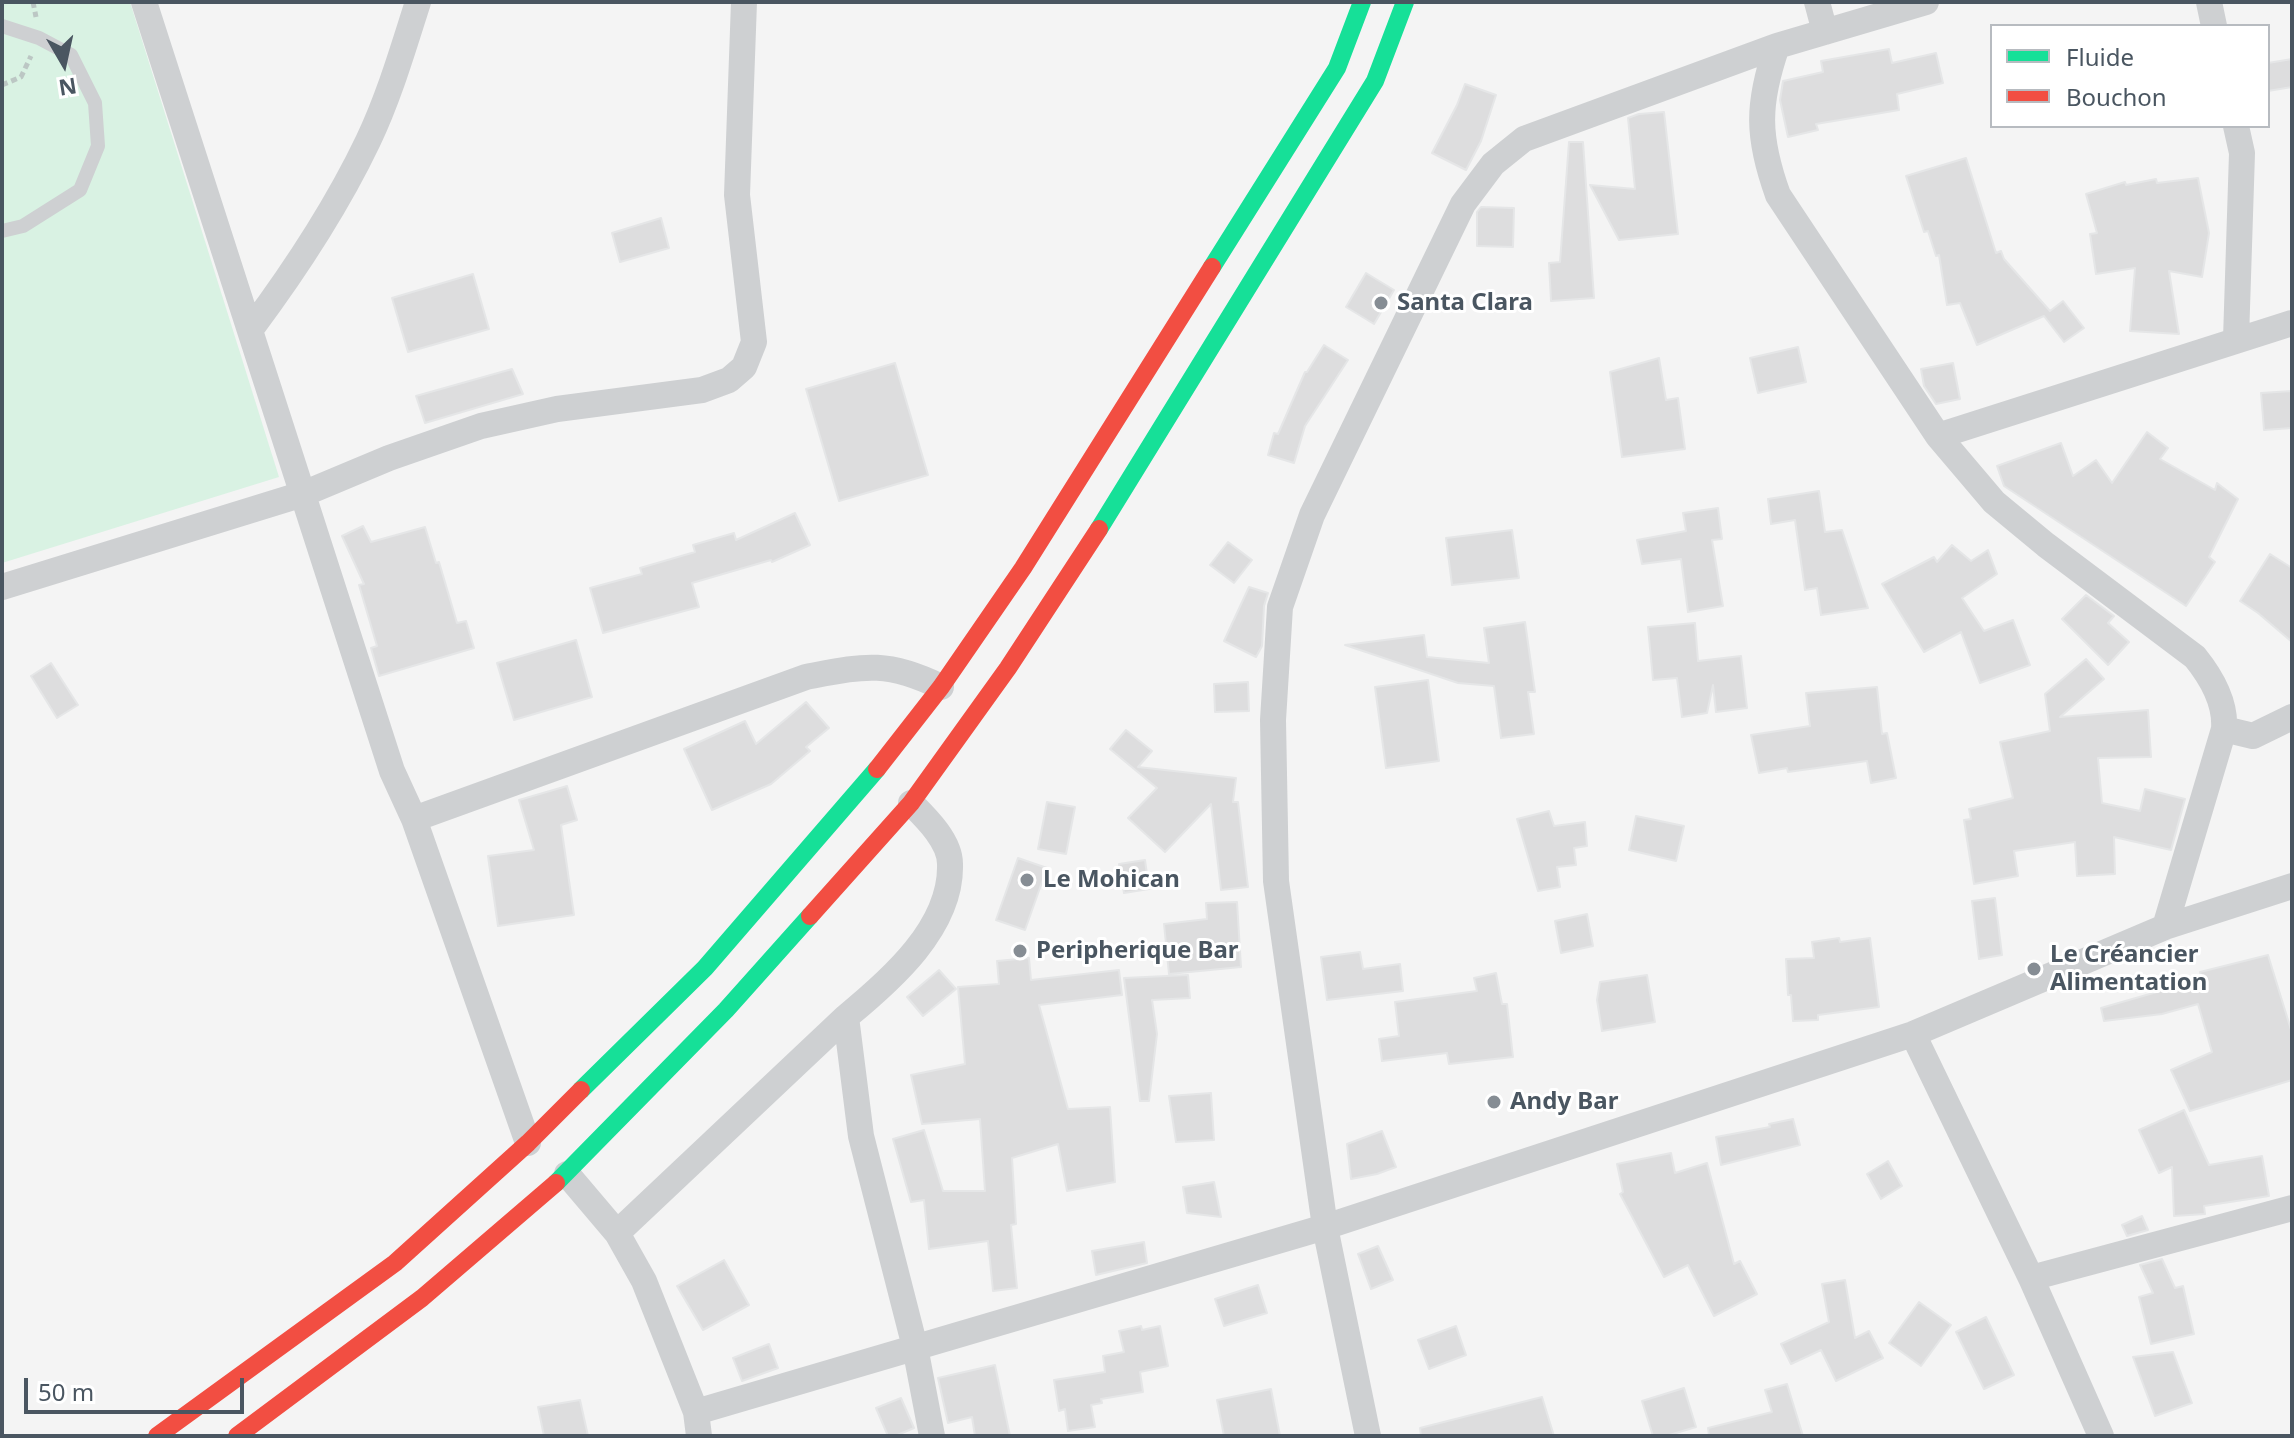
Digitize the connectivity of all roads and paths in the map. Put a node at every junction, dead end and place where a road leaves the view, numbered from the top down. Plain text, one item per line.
1 (144, 2) edge
2 (418, 2) edge
3 (744, 2) edge
4 (1362, 2) edge
5 (1405, 2) edge
6 (1817, 2) edge
7 (1926, 2) edge
8 (2209, 2) edge
9 (2214, 24) edge
10 (2, 26) edge
11 (1825, 32) junction
12 (1777, 46) junction
13 (2236, 128) edge
14 (2, 231) edge
15 (2292, 323) edge
16 (251, 329) junction
17 (2236, 339) junction
18 (1938, 436) junction
19 (303, 494) junction
20 (2, 587) edge
21 (941, 687) junction
22 (2292, 717) edge
23 (2224, 729) junction
24 (911, 803) junction
25 (414, 819) junction
26 (2292, 886) edge
27 (2165, 927) junction
28 (846, 1017) junction
29 (1913, 1034) junction
30 (528, 1143) junction
31 (567, 1174) junction
32 (2292, 1208) edge
33 (1325, 1227) junction
34 (617, 1233) junction
35 (2031, 1278) junction
36 (915, 1347) junction
37 (698, 1424) edge
38 (157, 1436) edge
39 (237, 1436) edge
40 (932, 1436) edge
41 (1368, 1436) edge
42 (2101, 1436) edge

1 - 16 street
2 - 16 street
3 - 19 street
4 - 21 main road
5 - 24 main road
6 - 11 street
7 - 11 street
8 - 9 street
10 - 14 lane
11 - 12 street
12 - 18 street
12 - 33 street
13 - 17 street
15 - 17 street
16 - 19 street
17 - 18 street
18 - 23 street
19 - 20 street
19 - 25 street
21 - 25 street
21 - 30 main road
22 - 23 street
23 - 27 street
24 - 28 street
24 - 31 main road
25 - 30 street
26 - 27 street
27 - 29 street
28 - 34 street
28 - 36 street
29 - 33 street
29 - 35 street
30 - 38 main road
31 - 34 street
31 - 39 main road
32 - 35 street
33 - 36 street
33 - 41 street
34 - 37 street
35 - 42 street
36 - 37 street
36 - 40 street

